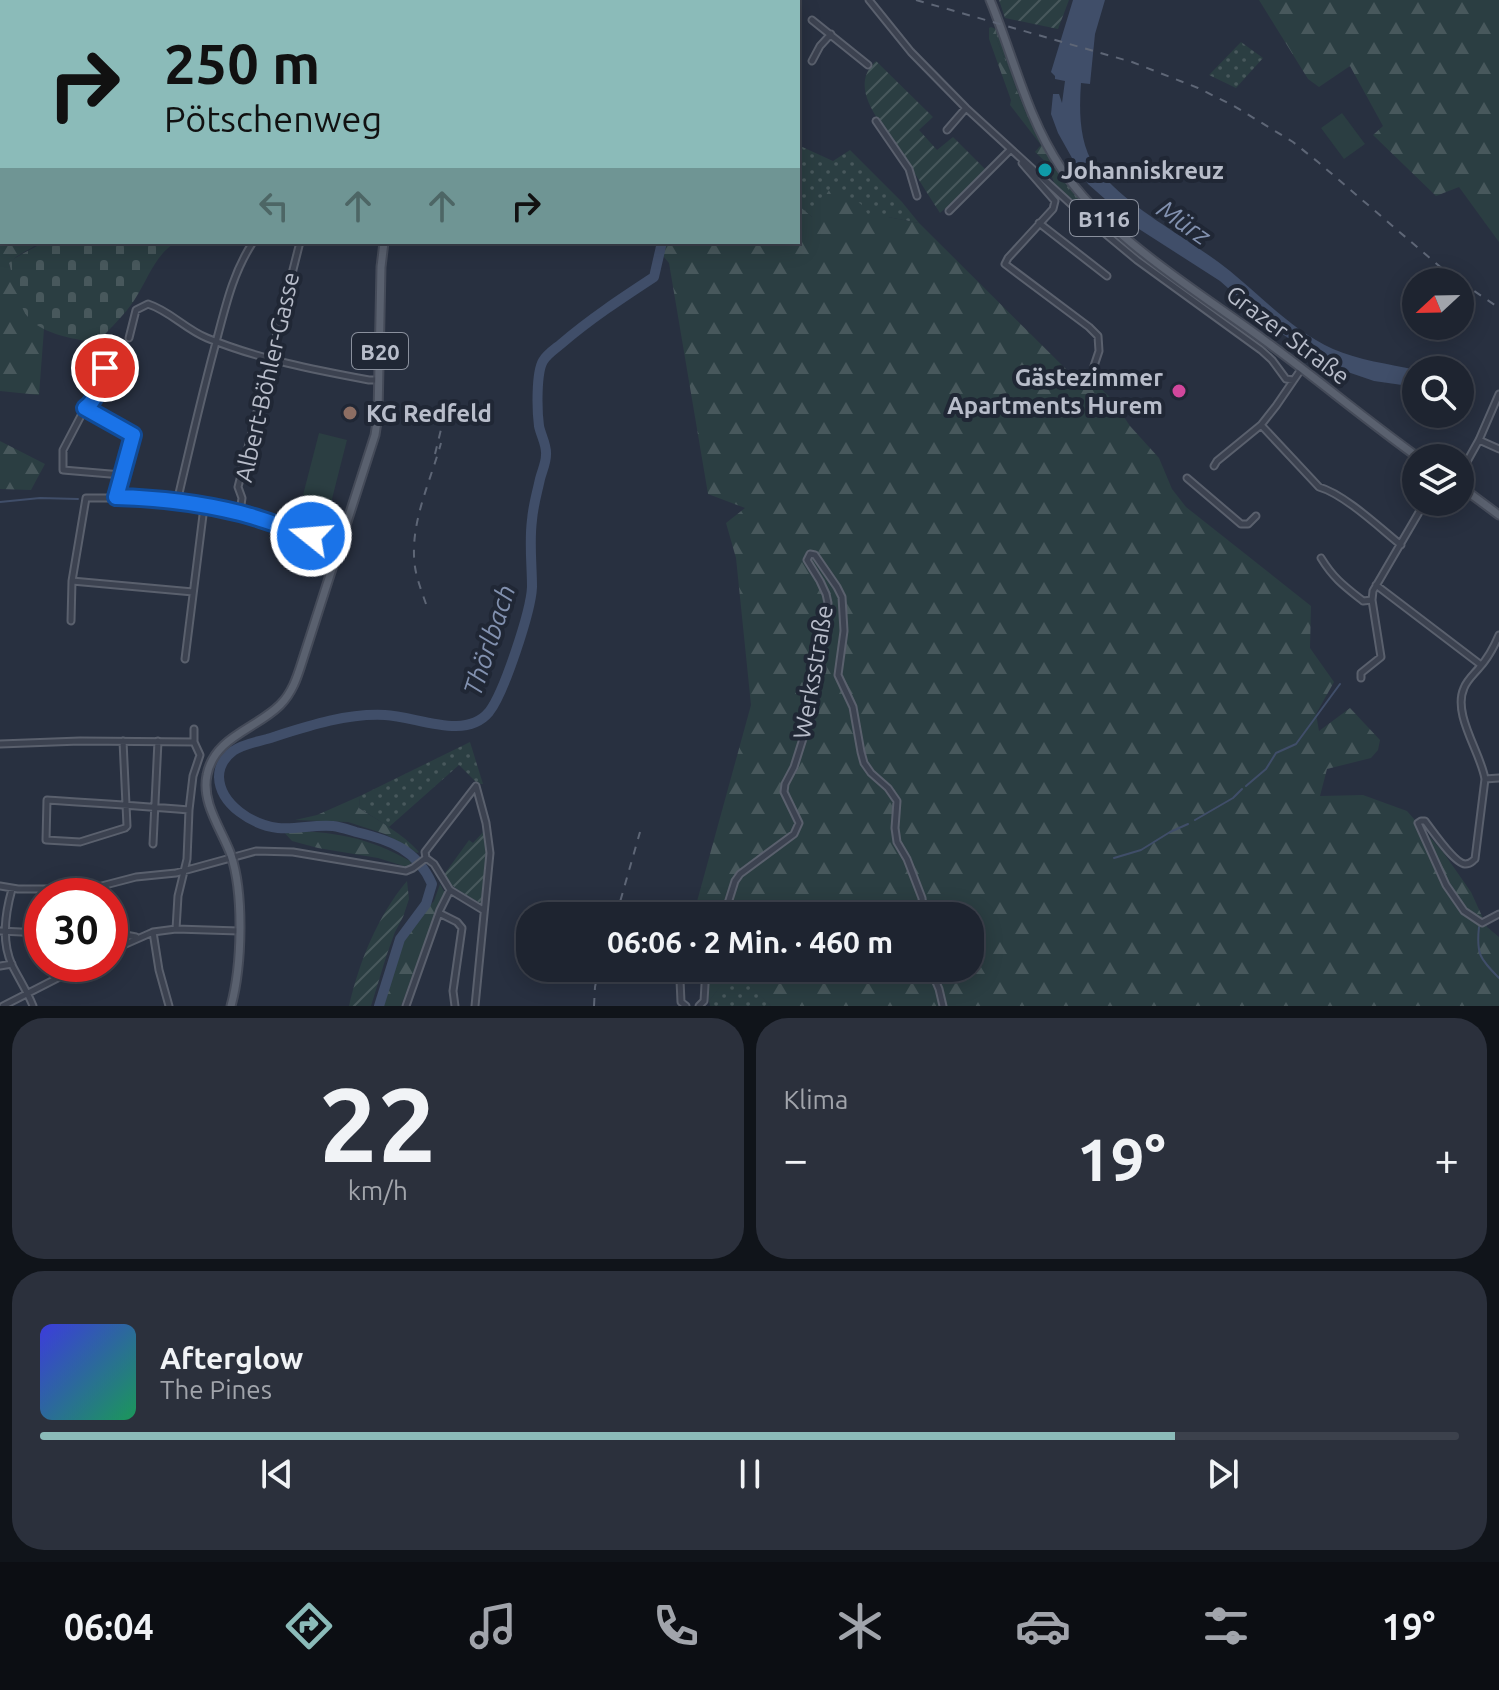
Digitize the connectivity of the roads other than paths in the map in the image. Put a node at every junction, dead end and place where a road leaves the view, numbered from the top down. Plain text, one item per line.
1 (869, 0) edge
2 (990, 0) edge
3 (812, 20) dead end
4 (831, 34) junction
5 (812, 61) dead end
6 (868, 65) dead end
7 (966, 108) junction
8 (876, 121) dead end
9 (947, 130) dead end
10 (1011, 149) junction
11 (917, 196) dead end
12 (949, 211) dead end
13 (1039, 223) junction
14 (252, 244) edge
15 (299, 244) edge
16 (384, 244) edge
17 (1107, 276) dead end
18 (129, 338) dead end
19 (216, 342) junction
20 (111, 345) dead end
21 (269, 358) junction
22 (1094, 366) dead end
23 (1302, 368) junction
24 (379, 380) junction
25 (1293, 380) junction
26 (1499, 394) edge
27 (85, 408) junction
28 (1261, 425) junction
29 (1479, 440) junction
30 (1402, 446) edge
31 (1474, 449) edge
32 (1499, 449) edge
33 (1214, 466) dead end
34 (122, 475) junction
35 (1187, 478) dead end
36 (1474, 496) edge
37 (116, 497) junction
38 (177, 502) junction
39 (204, 507) junction
40 (240, 513) junction
41 (1499, 515) edge
42 (1256, 516) dead end
43 (1417, 516) edge
44 (1401, 545) junction
45 (339, 547) junction
46 (1321, 558) dead end
47 (72, 581) junction
48 (1376, 585) junction
49 (193, 592) junction
50 (1372, 600) junction
51 (71, 621) dead end
52 (1499, 635) edge
53 (185, 659) dead end
54 (1481, 665) junction
55 (1361, 678) dead end
56 (194, 729) dead end
57 (123, 741) junction
58 (158, 741) junction
59 (194, 742) junction
60 (0, 744) edge
61 (1499, 778) edge
62 (1485, 779) junction
63 (126, 805) junction
64 (155, 807) junction
65 (189, 810) junction
66 (153, 844) dead end
67 (231, 856) junction
68 (424, 858) junction
69 (186, 869) junction
70 (128, 880) edge
71 (0, 886) edge
72 (12, 889) junction
73 (24, 889) edge
74 (450, 890) junction
75 (728, 902) edge
76 (922, 902) edge
77 (483, 910) junction
78 (439, 913) junction
79 (1498, 913) edge
80 (176, 929) junction
81 (2, 931) edge
82 (239, 931) junction
83 (24, 932) edge
84 (153, 932) junction
85 (128, 935) edge
86 (137, 937) junction
87 (128, 942) edge
88 (12, 964) junction
89 (0, 966) edge
90 (50, 982) edge
91 (680, 982) edge
92 (705, 982) edge
93 (936, 982) edge
94 (28, 993) junction
95 (3, 1006) edge
96 (33, 1006) edge
97 (169, 1006) edge
98 (231, 1006) edge
99 (406, 1006) edge
100 (455, 1006) edge
101 (475, 1006) edge
102 (686, 1006) edge
103 (699, 1006) edge
104 (943, 1006) edge

1 - 7 street, Grazer Straße
2 - 23 main road, Grazer Straße / B116
3 - 4 street
4 - 5 street
4 - 6 street
7 - 9 street
7 - 10 street, Grazer Straße
8 - 11 street
10 - 12 street
10 - 13 street
10 - 25 street, Grazer Straße
13 - 17 street
13 - 22 street
14 - 19 street
15 - 21 street, Albert-Böhler-Gasse
16 - 24 main road, B20
18 - 19 street
19 - 21 street
19 - 38 street
20 - 27 street
21 - 24 street
21 - 40 street, Albert-Böhler-Gasse
23 - 25 street
23 - 30 main road, Grazer Straße / B116
24 - 45 main road, B20
25 - 28 street
26 - 29 street
27 - 34 street
27 - 34 street
28 - 33 street
28 - 44 street
29 - 31 street
29 - 32 street
34 - 37 street
35 - 42 street
36 - 41 main road
37 - 38 street
37 - 47 street
38 - 39 street
39 - 40 street
39 - 49 street
40 - 45 street
43 - 44 street
44 - 48 street
45 - 67 main road, B20
46 - 50 street
47 - 49 street
47 - 51 street
48 - 50 street
48 - 54 street
49 - 53 street
50 - 55 street
52 - 54 street
54 - 62 street
56 - 59 street
57 - 58 street
57 - 60 street
57 - 63 street
58 - 59 street
58 - 64 street
59 - 65 street
61 - 62 street
62 - 79 street
63 - 63 street
63 - 64 street
64 - 65 street
64 - 66 street
65 - 69 street
67 - 68 street
67 - 69 street
67 - 82 main road, B20
68 - 74 street
68 - 77 street
69 - 70 street
69 - 80 street
71 - 72 street
72 - 73 street
72 - 81 street
74 - 77 street
74 - 78 street
75 - 76 street, Werksstraße
77 - 101 street
78 - 99 street
78 - 100 street
80 - 82 street
80 - 84 street
81 - 83 street
81 - 88 street
82 - 98 main road, B20
84 - 86 street
84 - 97 street
85 - 86 street
86 - 87 street
88 - 89 street
88 - 94 street
90 - 94 street
91 - 102 street
92 - 103 street
93 - 104 street
94 - 95 street
94 - 96 street

